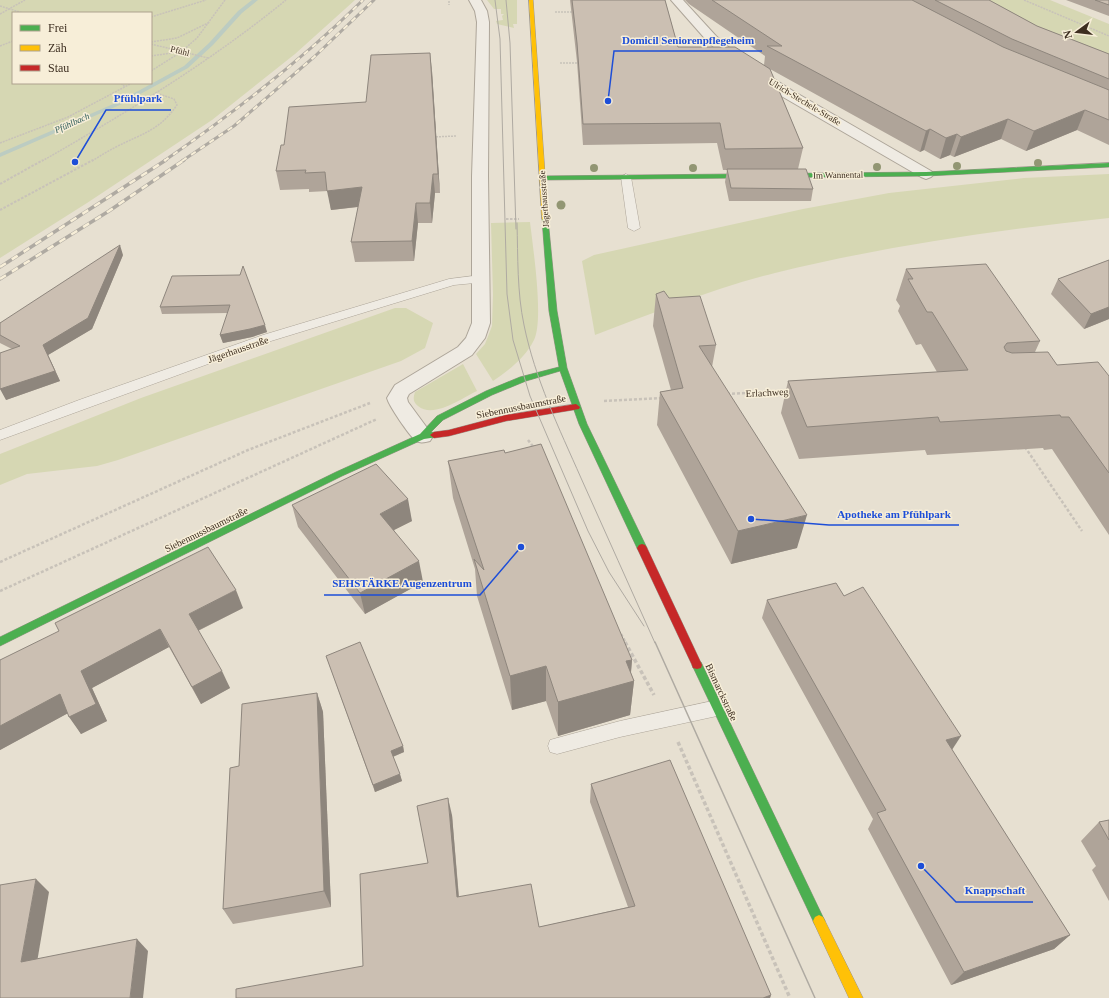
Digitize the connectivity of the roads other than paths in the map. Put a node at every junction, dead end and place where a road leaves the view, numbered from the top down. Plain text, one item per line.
1 (475, 0) edge
2 (531, 0) edge
3 (677, 0) edge
4 (1109, 165) edge
5 (926, 174) junction
6 (542, 178) junction
7 (626, 178) junction
8 (634, 228) dead end
9 (481, 279) junction
10 (563, 368) junction
11 (572, 395) joint
12 (576, 407) junction
13 (0, 435) edge
14 (423, 436) junction
15 (0, 642) edge
16 (717, 708) junction
17 (557, 746) dead end
18 (856, 998) edge

1 - 9 street
2 - 6 street, Jägerhausstraße
3 - 5 street, Ulrich-Stechele-Straße
4 - 5 street, Im Wannental
5 - 7 street, Im Wannental
6 - 7 street, Im Wannental
6 - 10 street, Jägerhausstraße
7 - 8 lane
9 - 13 lane, Jägerhausstraße
9 - 14 street
10 - 11 street, Jägerhausstraße
10 - 14 street, Siebennussbaumstraße
11 - 12 street, Bismarckstraße
12 - 14 street, Siebennussbaumstraße
12 - 16 street, Bismarckstraße
14 - 15 street, Siebennussbaumstraße
16 - 17 lane
16 - 18 street, Bismarckstraße

